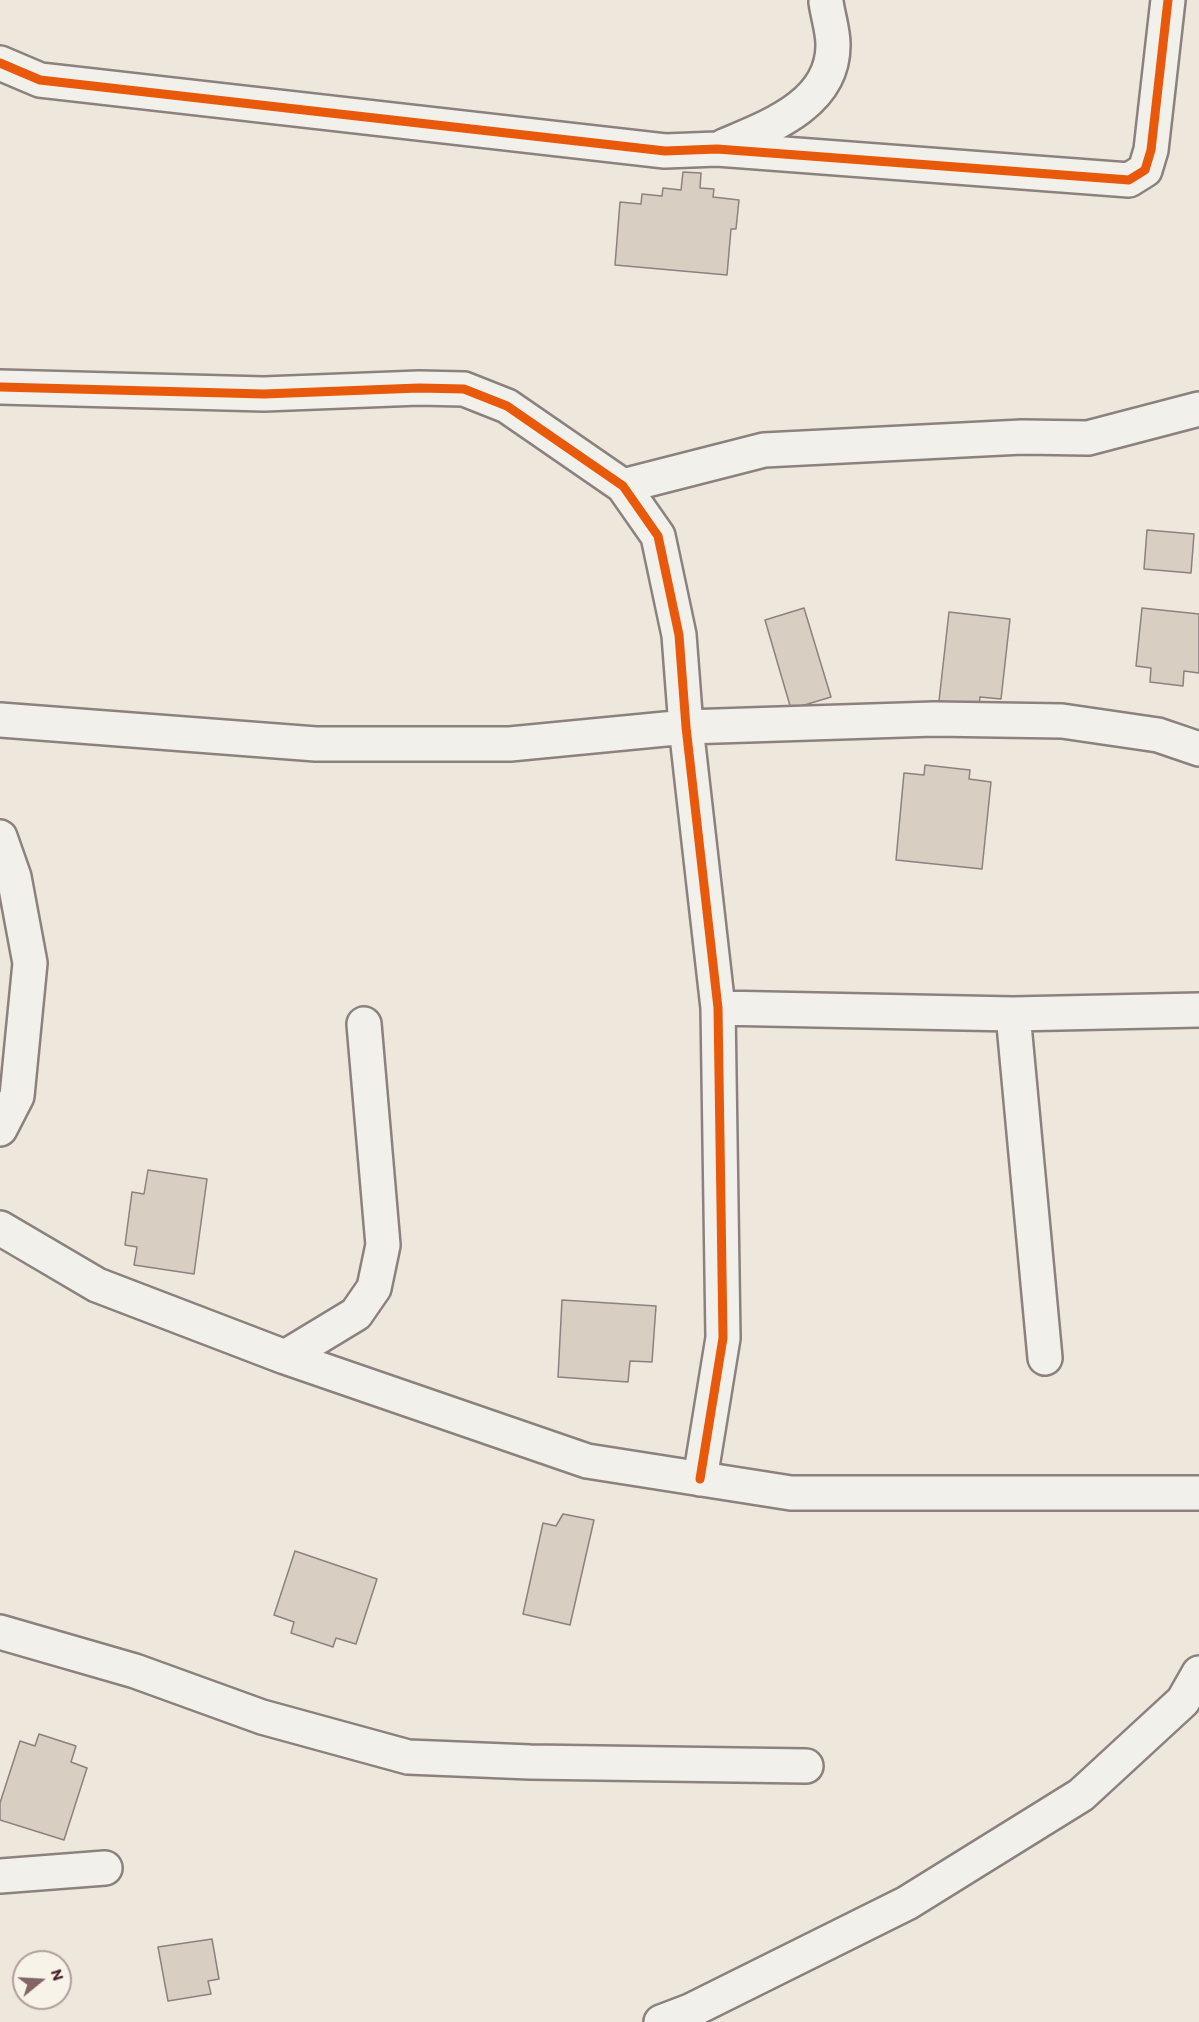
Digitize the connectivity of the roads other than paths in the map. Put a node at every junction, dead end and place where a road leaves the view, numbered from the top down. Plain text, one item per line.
1 (1168, 0) edge
2 (827, 1) edge
3 (0, 63) edge
4 (717, 149) junction
5 (0, 387) edge
6 (1199, 409) edge
7 (623, 486) junction
8 (0, 720) edge
9 (686, 727) junction
10 (1199, 749) edge
11 (0, 837) edge
12 (717, 1008) junction
13 (1199, 1010) edge
14 (1013, 1014) junction
15 (364, 1024) dead end
16 (0, 1129) edge
17 (0, 1228) edge
18 (285, 1357) junction
19 (1045, 1358) dead end
20 (700, 1479) junction
21 (1199, 1493) edge
22 (0, 1632) edge
23 (1199, 1673) edge
24 (806, 1766) dead end
25 (105, 1868) dead end
26 (0, 1876) edge
27 (661, 2022) edge

1 - 4 street
2 - 4 street
3 - 4 street
5 - 7 street
6 - 7 street
7 - 9 street
8 - 9 street
9 - 10 street
9 - 12 street
11 - 16 street
12 - 14 street
12 - 20 street
13 - 14 street
14 - 19 street
15 - 18 street
17 - 18 street
18 - 20 street
20 - 21 street
22 - 24 street
23 - 27 street
25 - 26 street

